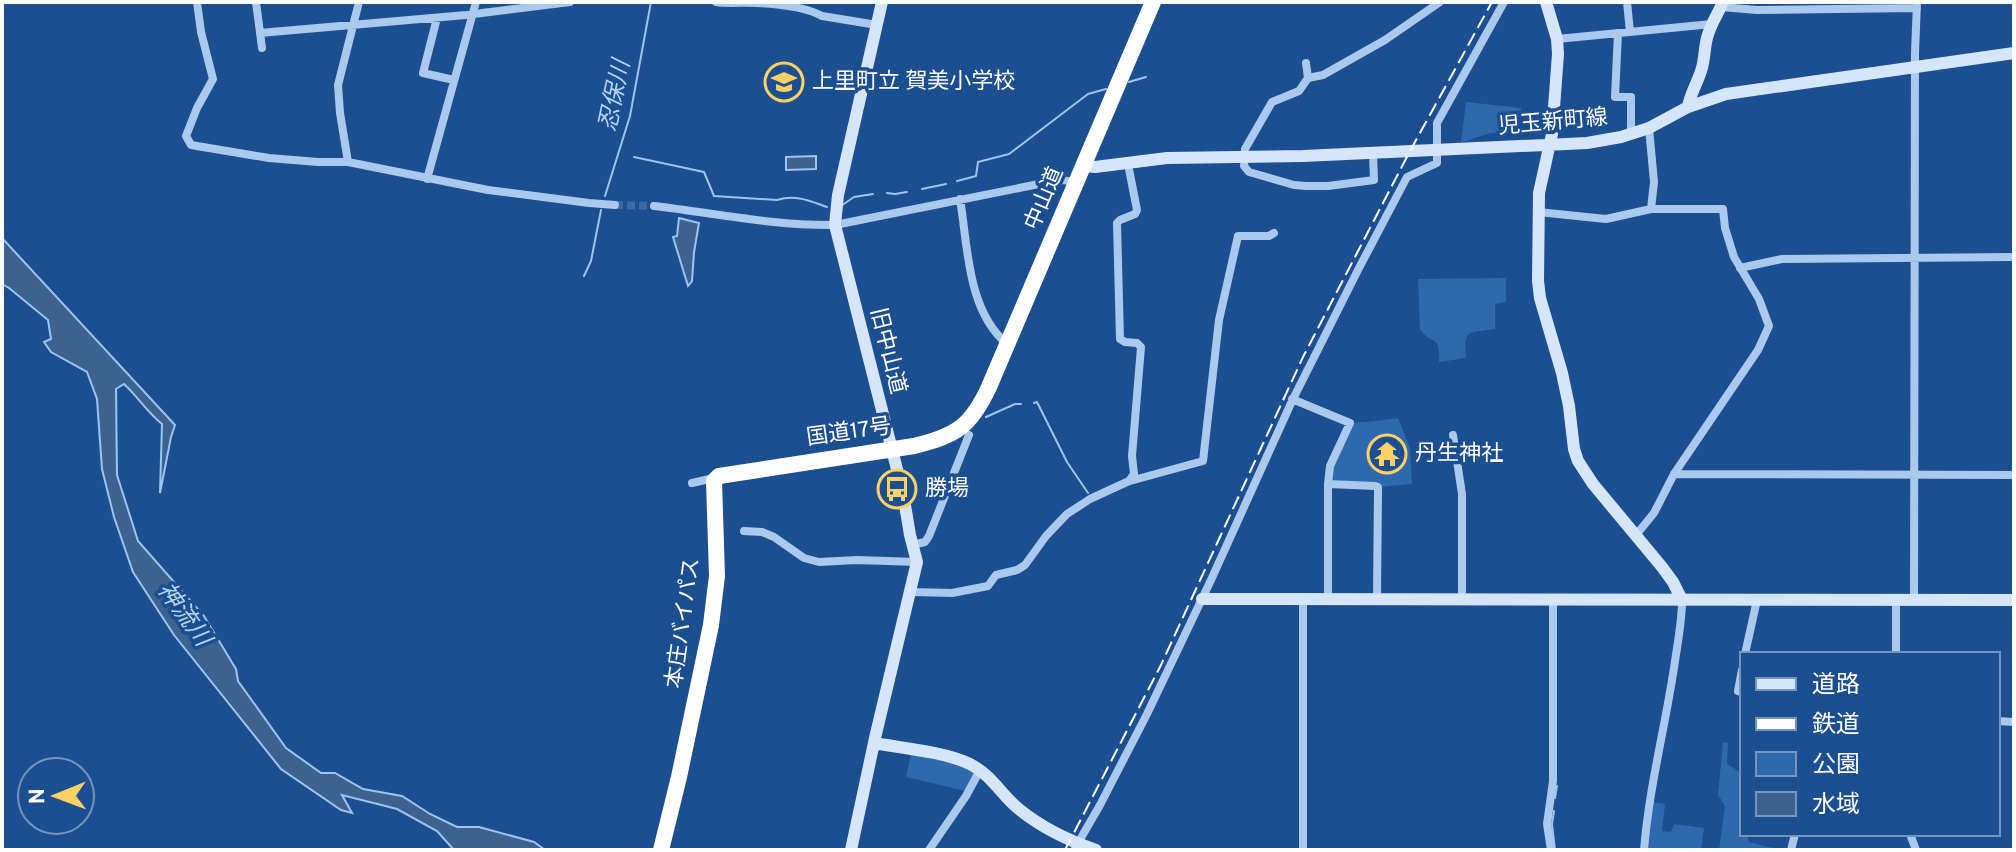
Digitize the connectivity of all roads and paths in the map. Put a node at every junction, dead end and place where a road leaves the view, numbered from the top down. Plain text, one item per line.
1 (197, 2) edge
2 (256, 2) edge
3 (359, 2) edge
4 (476, 2) edge
5 (570, 2) edge
6 (716, 2) edge
7 (756, 2) edge
8 (816, 2) edge
9 (882, 2) edge
10 (1153, 2) edge
11 (1440, 2) edge
12 (1504, 2) edge
13 (1546, 2) edge
14 (1627, 2) edge
15 (1722, 4) edge
16 (1917, 5) edge
17 (816, 12) junction
18 (473, 14) junction
19 (437, 18) junction
20 (1712, 24) junction
21 (353, 25) junction
22 (877, 25) junction
23 (1630, 32) junction
24 (260, 33) junction
25 (1618, 33) junction
26 (1557, 39) junction
27 (262, 48) dead end
28 (2014, 53) edge
29 (1306, 63) dead end
30 (1915, 67) junction
31 (1308, 78) junction
32 (454, 80) junction
33 (1688, 107) junction
34 (1649, 128) junction
35 (1631, 134) junction
36 (1550, 145) junction
37 (1437, 150) junction
38 (1373, 153) junction
39 (1244, 158) junction
40 (348, 162) junction
41 (1128, 164) junction
42 (1084, 166) junction
43 (427, 179) junction
44 (1076, 184) junction
45 (960, 199) junction
46 (615, 205) tunnel mouth
47 (654, 206) tunnel mouth
48 (1651, 209) junction
49 (1538, 212) junction
50 (835, 225) junction
51 (1274, 233) dead end
52 (2014, 257) edge
53 (1915, 258) junction
54 (1740, 268) junction
55 (1007, 344) junction
56 (1292, 399) junction
57 (976, 413) joint
58 (969, 435) dead end
59 (1453, 435) dead end
60 (891, 450) junction
61 (1674, 474) junction
62 (2014, 475) edge
63 (719, 476) junction
64 (1915, 476) junction
65 (1129, 481) junction
66 (692, 483) dead end
67 (1328, 484) junction
68 (744, 531) dead end
69 (1636, 535) junction
70 (912, 545) junction
71 (917, 562) junction
72 (911, 592) junction
73 (1202, 599) junction
74 (1377, 599) junction
75 (1303, 600) junction
76 (1328, 600) junction
77 (1462, 600) junction
78 (1553, 600) junction
79 (1682, 600) junction
80 (1757, 600) junction
81 (1896, 600) junction
82 (1914, 600) junction
83 (2014, 600) edge
84 (1745, 652) edge
85 (1896, 652) edge
86 (874, 743) junction
87 (980, 770) junction
88 (1076, 846) edge
89 (661, 850) edge
90 (851, 850) edge
91 (929, 850) edge
92 (1096, 850) edge
93 (1303, 850) edge
94 (1551, 850) edge
95 (1644, 850) edge

1 - 40 street
2 - 24 street
3 - 21 street
4 - 18 street
5 - 18 street
6 - 7 street
7 - 17 street
8 - 17 street
9 - 22 street, 旧中山道
10 - 42 highway, 中山道
11 - 31 street
12 - 37 street
13 - 26 street
14 - 23 street
15 - 16 street
15 - 20 street
16 - 30 street
17 - 22 street
18 - 19 street
18 - 32 street
19 - 21 street
19 - 32 street
20 - 23 street
20 - 33 street
21 - 24 street
21 - 40 street
22 - 50 street, 旧中山道
23 - 25 street
24 - 27 street
25 - 26 street
25 - 35 street
26 - 36 street
28 - 30 street, 児玉新町線
29 - 31 street
30 - 33 street, 児玉新町線
30 - 53 street
31 - 39 street
32 - 43 street
33 - 34 street, 児玉新町線
34 - 35 street, 児玉新町線
34 - 48 street
35 - 36 street, 児玉新町線
36 - 37 street, 児玉新町線
36 - 49 street
37 - 38 street, 児玉新町線
37 - 56 street
38 - 39 street, 児玉新町線
38 - 39 street
39 - 41 street, 児玉新町線
40 - 43 street
41 - 42 street, 児玉新町線
41 - 65 street
42 - 44 highway, 中山道
43 - 46 street
44 - 45 street
44 - 55 highway, 中山道
45 - 50 street
45 - 55 street
47 - 50 street
48 - 49 street
48 - 54 street
49 - 69 street
50 - 60 street, 旧中山道
51 - 65 street
52 - 53 street
53 - 54 street
53 - 64 street
54 - 61 street
55 - 57 highway, 中山道
56 - 67 street
56 - 73 street
57 - 60 highway, 国道17号
58 - 70 street
59 - 77 street
60 - 63 highway, 国道17号
60 - 70 street, 旧中山道
61 - 64 street
61 - 69 street
62 - 64 street
63 - 66 street
63 - 89 highway, 本庄バイパス
64 - 82 street
65 - 72 street
67 - 74 street
67 - 76 street
68 - 71 street
69 - 79 street
70 - 71 street, 旧中山道
71 - 72 street, 旧中山道
72 - 86 street, 旧中山道
73 - 75 street
73 - 88 street
74 - 76 street
74 - 77 street
75 - 76 street
75 - 93 street
77 - 78 street
78 - 79 street
78 - 94 street
79 - 80 street
79 - 95 street
80 - 81 street
80 - 84 street
81 - 82 street
81 - 85 street
82 - 83 street
86 - 87 street
86 - 90 street, 旧中山道
87 - 88 street
87 - 91 street
88 - 92 street

